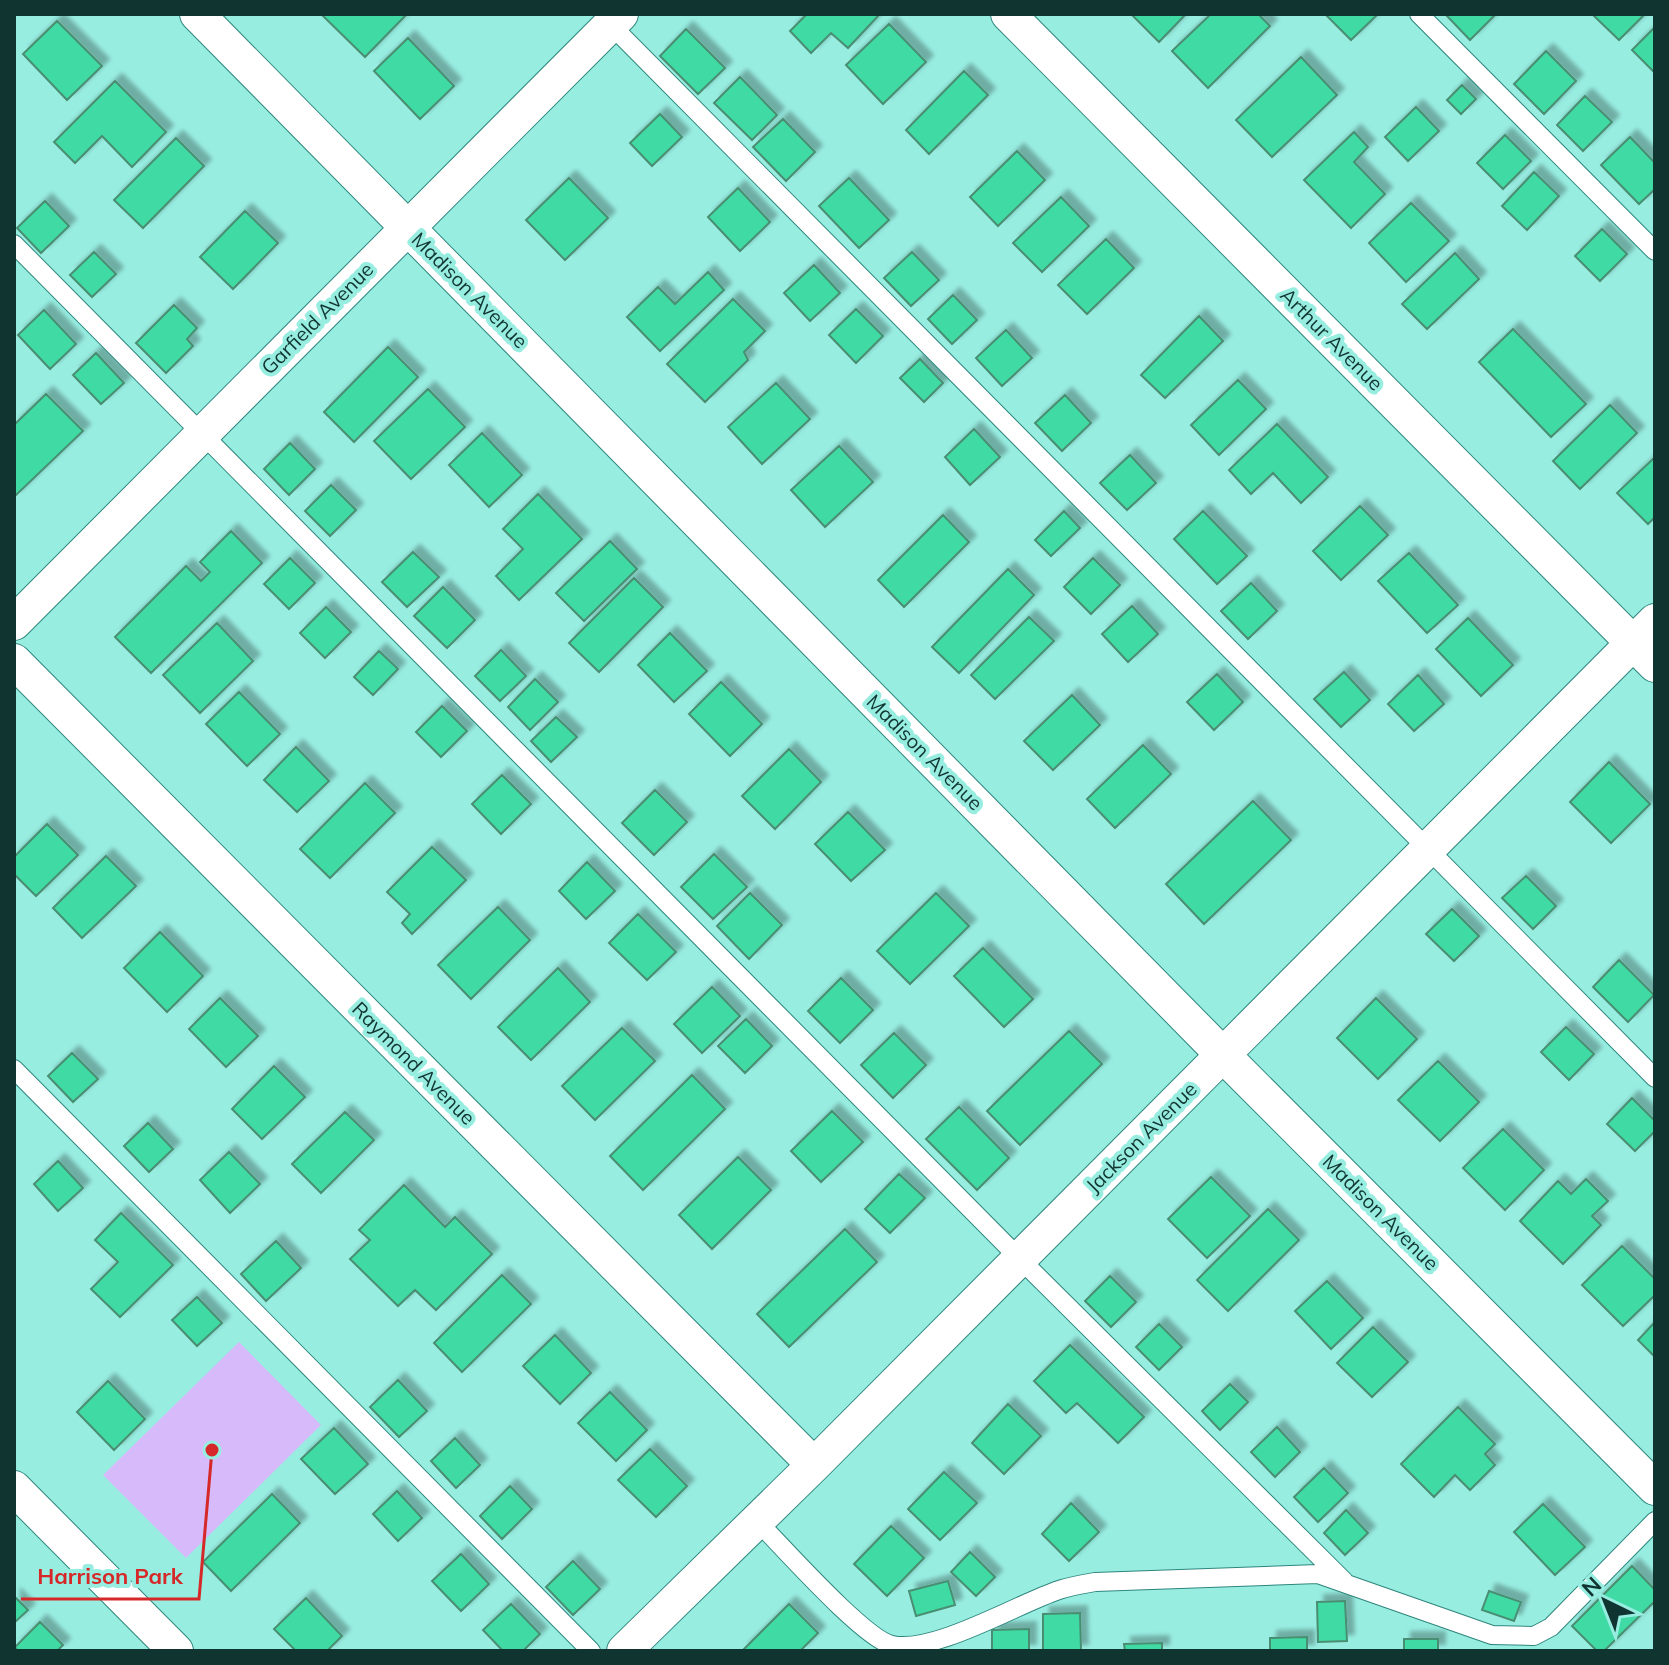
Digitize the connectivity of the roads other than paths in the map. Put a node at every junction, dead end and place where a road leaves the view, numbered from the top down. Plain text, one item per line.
1 (197, 14) edge
2 (1008, 14) edge
3 (1419, 14) edge
4 (611, 18) edge
5 (407, 227) junction
6 (14, 244) edge
7 (1655, 251) edge
8 (202, 434) junction
9 (14, 623) edge
10 (1648, 643) edge
11 (14, 661) edge
12 (1428, 849) junction
13 (1223, 1055) junction
14 (14, 1069) edge
15 (1655, 1078) edge
16 (1019, 1258) junction
17 (814, 1465) junction
18 (1655, 1488) edge
19 (20, 1505) edge
20 (757, 1521) junction
21 (1655, 1521) edge
22 (1344, 1581) junction
23 (176, 1651) edge
24 (591, 1651) edge
25 (624, 1651) edge

1 - 5 street, Madison Avenue
2 - 10 street, Arthur Avenue
3 - 7 lane
4 - 5 street, Garfield Avenue
4 - 12 lane
5 - 8 street, Garfield Avenue
5 - 13 street, Madison Avenue
6 - 8 lane
8 - 9 street, Garfield Avenue
8 - 16 lane
10 - 12 street, Jackson Avenue
11 - 17 street, Raymond Avenue
12 - 13 street, Jackson Avenue
12 - 15 lane
13 - 16 street, Jackson Avenue
13 - 18 street, Madison Avenue
14 - 24 lane
16 - 17 street, Jackson Avenue
16 - 22 lane
17 - 20 street, Jackson Avenue
19 - 23 street
20 - 22 lane
20 - 25 street, Jackson Avenue
21 - 22 lane

